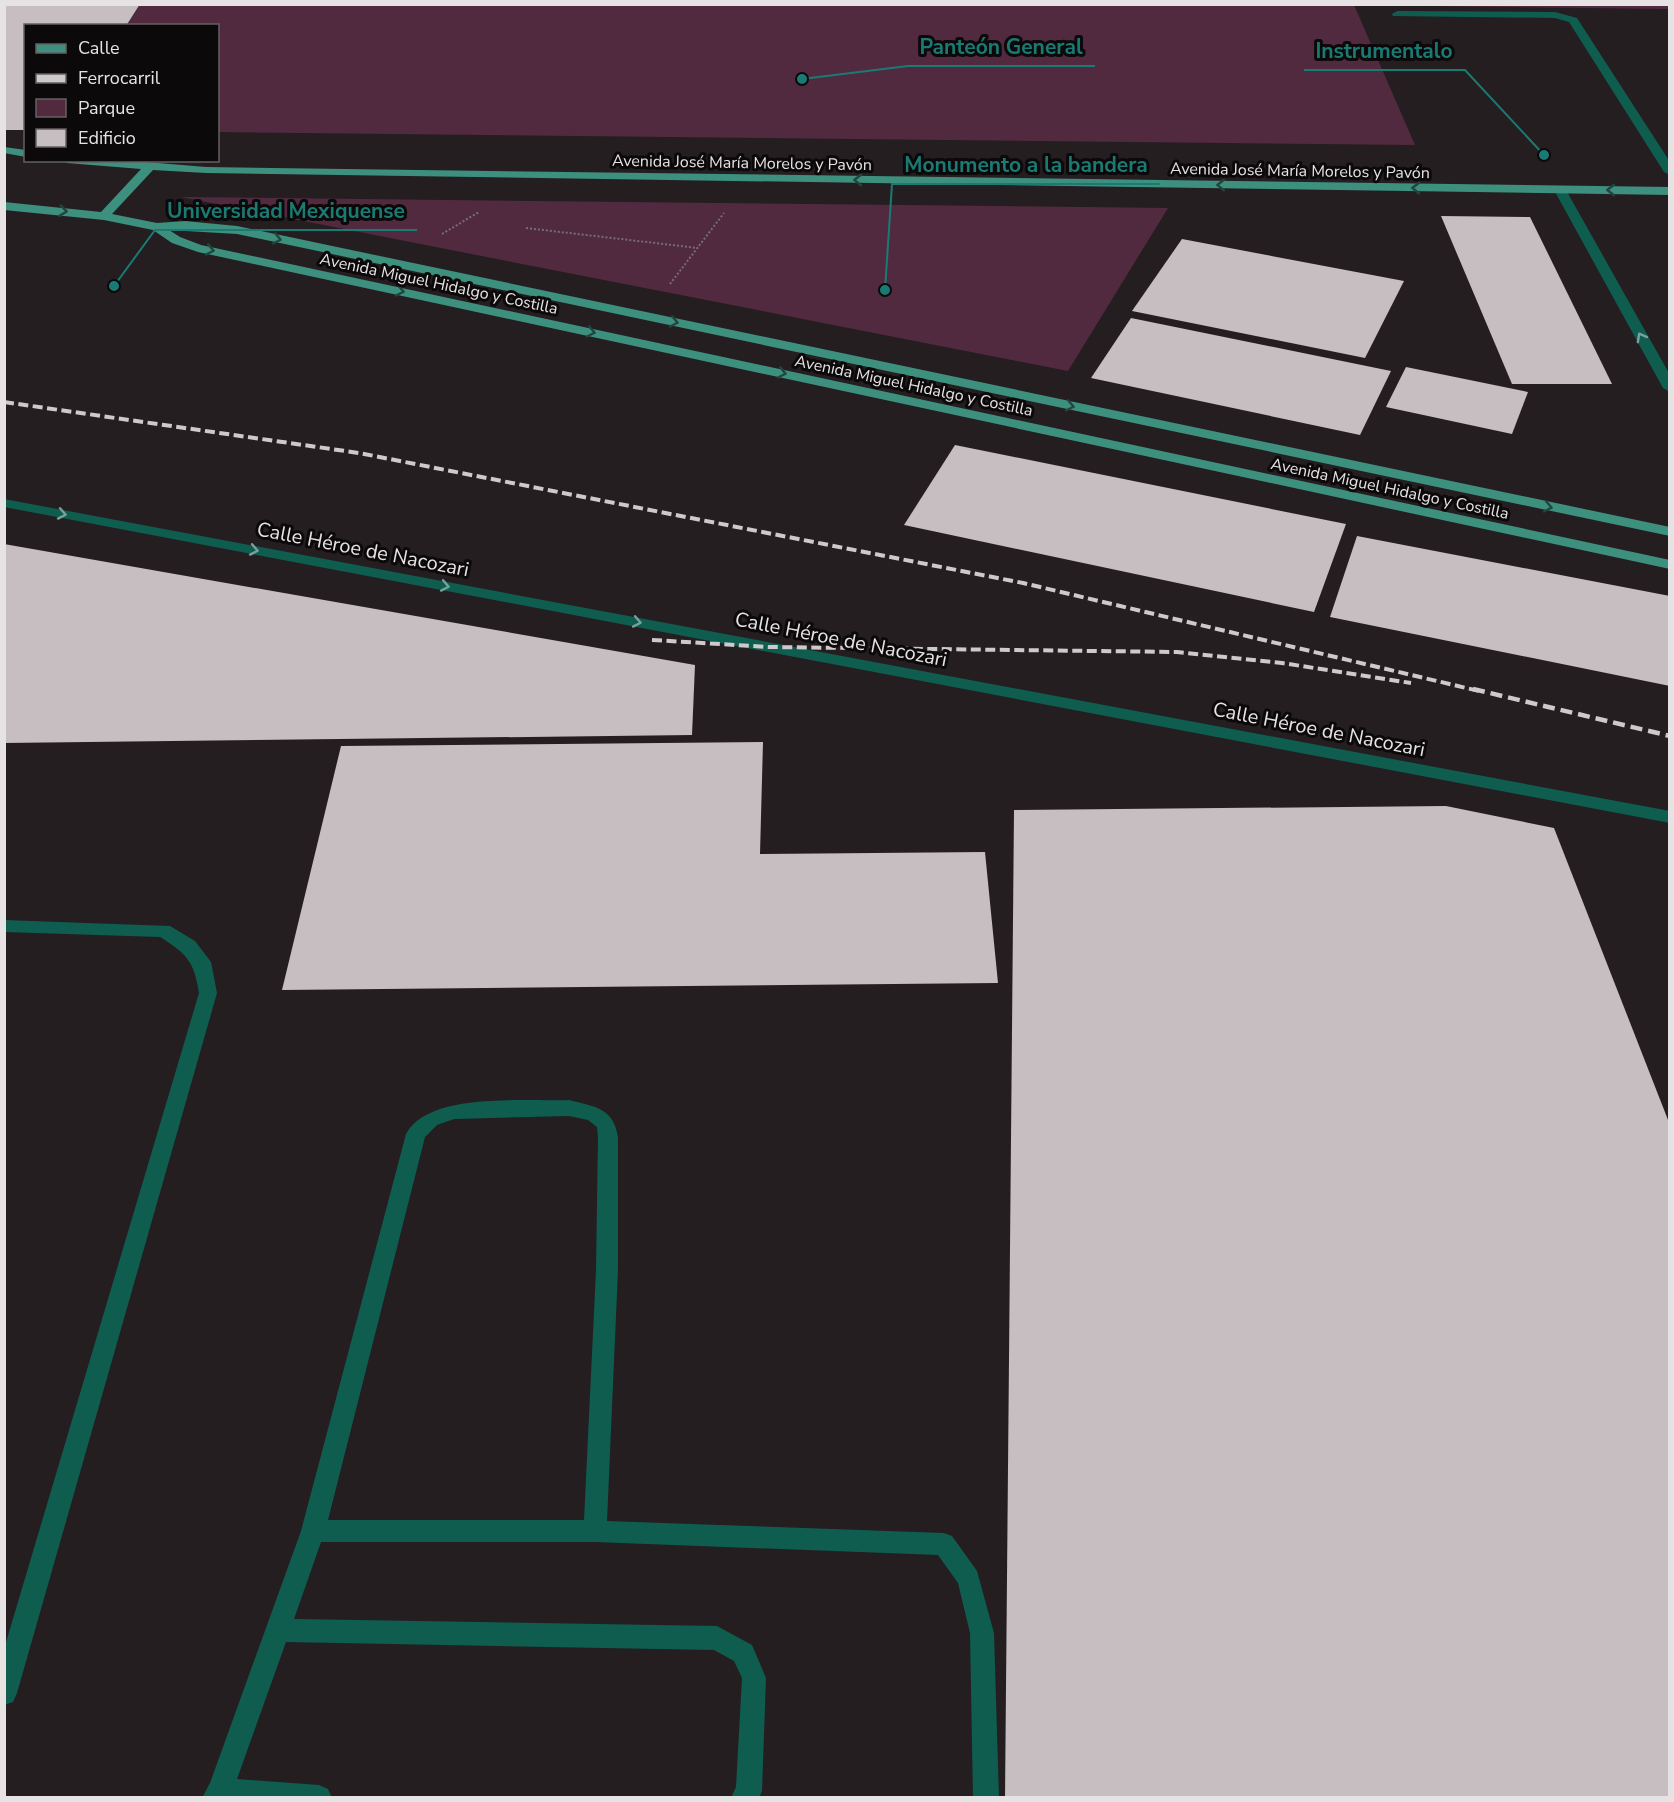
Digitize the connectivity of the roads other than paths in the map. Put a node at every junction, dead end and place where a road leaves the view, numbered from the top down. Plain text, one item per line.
1 (1397, 14) dead end
2 (4, 150) edge
3 (24, 154) edge
4 (87, 162) edge
5 (148, 168) junction
6 (1670, 172) edge
7 (1560, 190) junction
8 (1670, 191) edge
9 (4, 206) edge
10 (104, 216) junction
11 (157, 227) junction
12 (1670, 388) edge
13 (1089, 425) junction
14 (1434, 498) junction
15 (4, 503) edge
16 (1670, 532) edge
17 (1670, 565) edge
18 (1670, 817) edge
19 (4, 926) edge
20 (313, 1531) junction
21 (596, 1531) junction
22 (279, 1630) junction
23 (4, 1693) edge
24 (218, 1794) edge
25 (318, 1797) edge
26 (744, 1797) edge
27 (986, 1797) edge

1 - 6 street
2 - 3 main road
4 - 5 main road, Avenida José María Morelos y Pavón
7 -> 5 main road, Avenida José María Morelos y Pavón
5 - 10 main road
8 -> 7 main road, Avenida José María Morelos y Pavón
12 -> 7 street
9 -> 10 main road, Avenida Miguel Hidalgo y Costilla
10 - 11 main road, Avenida Miguel Hidalgo y Costilla
11 -> 13 main road, Avenida Miguel Hidalgo y Costilla
11 -> 13 main road, Avenida Miguel Hidalgo y Costilla
13 - 14 main road, Avenida Miguel Hidalgo y Costilla
13 - 14 main road, Avenida Miguel Hidalgo y Costilla
14 -> 16 main road, Avenida Miguel Hidalgo y Costilla
14 - 17 main road, Avenida Miguel Hidalgo y Costilla
15 -> 18 street, Calle Héroe de Nacozari
19 - 23 street
20 - 21 street
20 - 21 street
20 - 22 street
21 - 27 street
22 - 24 street
22 - 26 street
24 - 25 street

